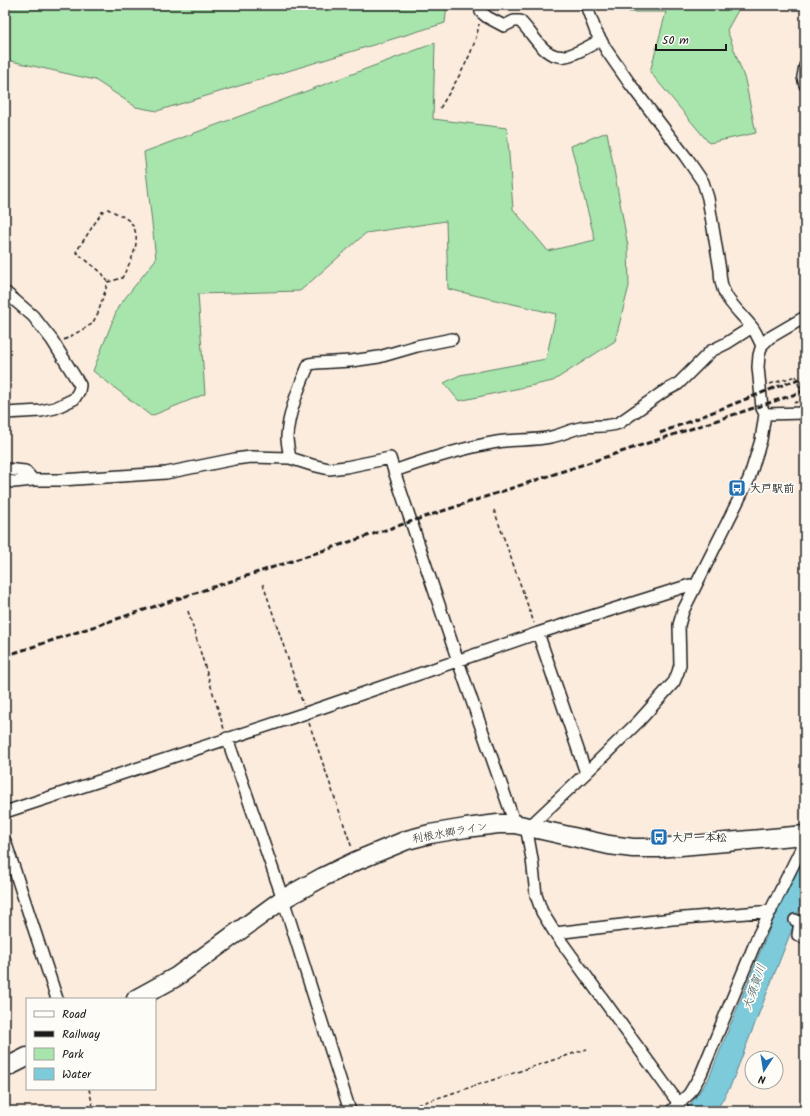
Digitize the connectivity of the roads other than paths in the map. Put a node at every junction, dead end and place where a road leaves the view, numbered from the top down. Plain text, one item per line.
1 (586, 5) edge
2 (480, 8) edge
3 (601, 40) junction
4 (805, 66) edge
5 (805, 85) edge
6 (5, 292) edge
7 (805, 317) edge
8 (752, 327) junction
9 (452, 339) dead end
10 (762, 345) junction
11 (5, 413) edge
12 (805, 413) edge
13 (765, 414) junction
14 (290, 458) junction
15 (5, 469) edge
16 (394, 471) junction
17 (33, 480) junction
18 (5, 481) edge
19 (694, 586) junction
20 (538, 634) junction
21 (458, 661) junction
22 (227, 738) junction
23 (586, 773) junction
24 (5, 812) edge
25 (523, 826) junction
26 (803, 835) edge
27 (5, 841) edge
28 (283, 899) junction
29 (771, 911) junction
30 (795, 920) dead end
31 (555, 933) junction
32 (805, 938) edge
33 (57, 998) edge
34 (138, 998) edge
35 (26, 1057) edge
36 (5, 1068) edge
37 (677, 1108) edge
38 (350, 1111) edge

1 - 3 street
2 - 3 street
3 - 8 street
4 - 5 street
6 - 11 street
7 - 10 street
8 - 10 street
8 - 16 street
9 - 14 street
10 - 13 street
12 - 13 street
13 - 19 street
14 - 16 street
14 - 17 street
15 - 17 street
16 - 21 street
17 - 18 street
19 - 20 street
19 - 23 street
20 - 21 street
20 - 23 street
21 - 22 street
21 - 25 street
22 - 24 street
22 - 28 street
23 - 25 street
25 - 26 highway, 利根水郷ライン
25 - 28 highway, 利根水郷ライン
25 - 31 street
26 - 29 street
27 - 33 street
28 - 34 highway, 利根水郷ライン
28 - 38 street
29 - 31 street
29 - 37 street
30 - 32 street
31 - 37 street
35 - 36 highway

